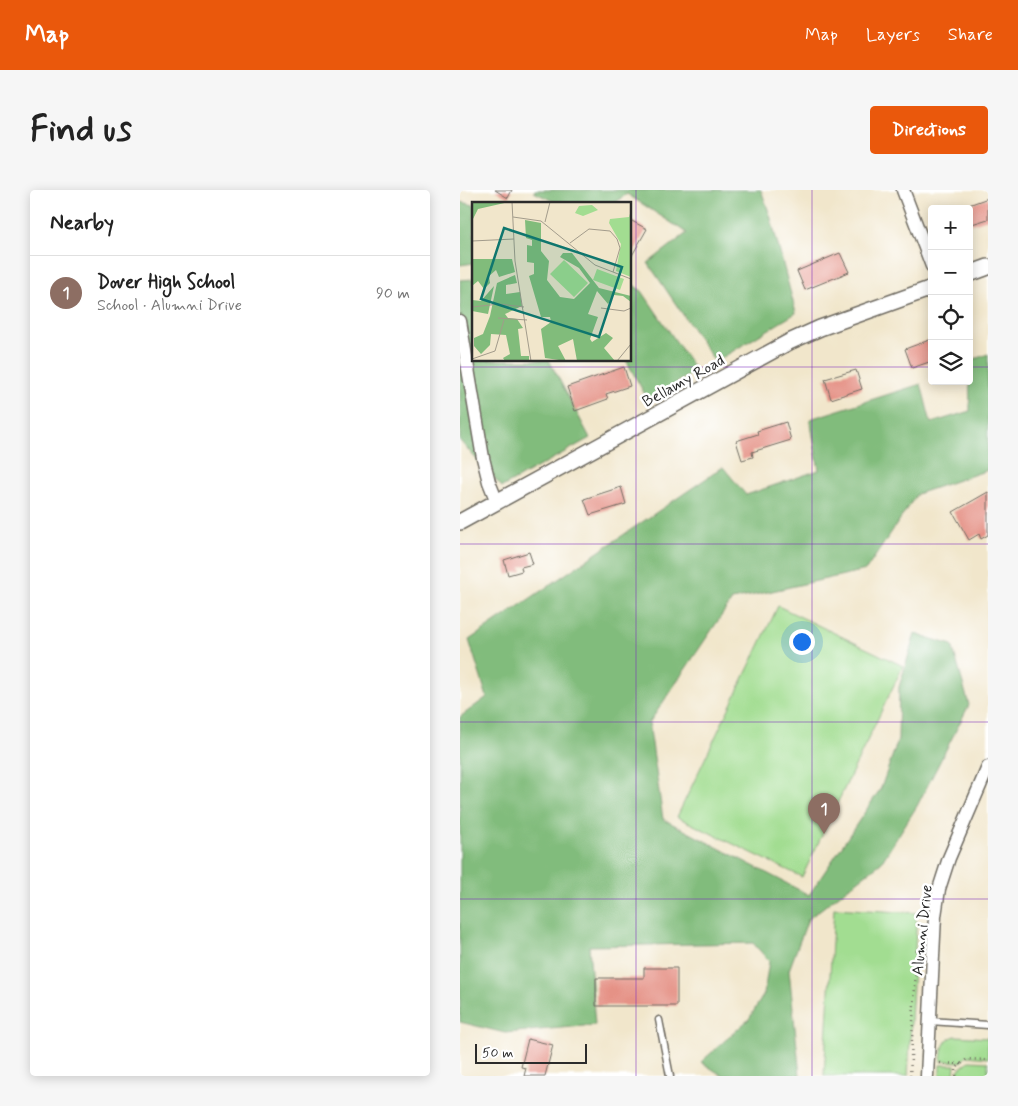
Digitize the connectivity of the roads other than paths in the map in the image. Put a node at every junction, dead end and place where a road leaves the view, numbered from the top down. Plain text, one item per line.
1 (904, 190) edge
2 (928, 255) edge
3 (988, 267) edge
4 (973, 273) edge
5 (928, 289) edge
6 (460, 321) edge
7 (497, 502) junction
8 (460, 522) edge
9 (988, 767) edge
10 (659, 1020) dead end
11 (930, 1021) junction
12 (988, 1025) edge
13 (670, 1076) edge
14 (927, 1076) edge

1 - 2 street
3 - 4 street
5 - 7 street, Bellamy Road
6 - 7 street
7 - 8 street, Bellamy Road
9 - 11 street, Alumni Drive
10 - 13 lane
11 - 12 lane
11 - 14 street, Alumni Drive

